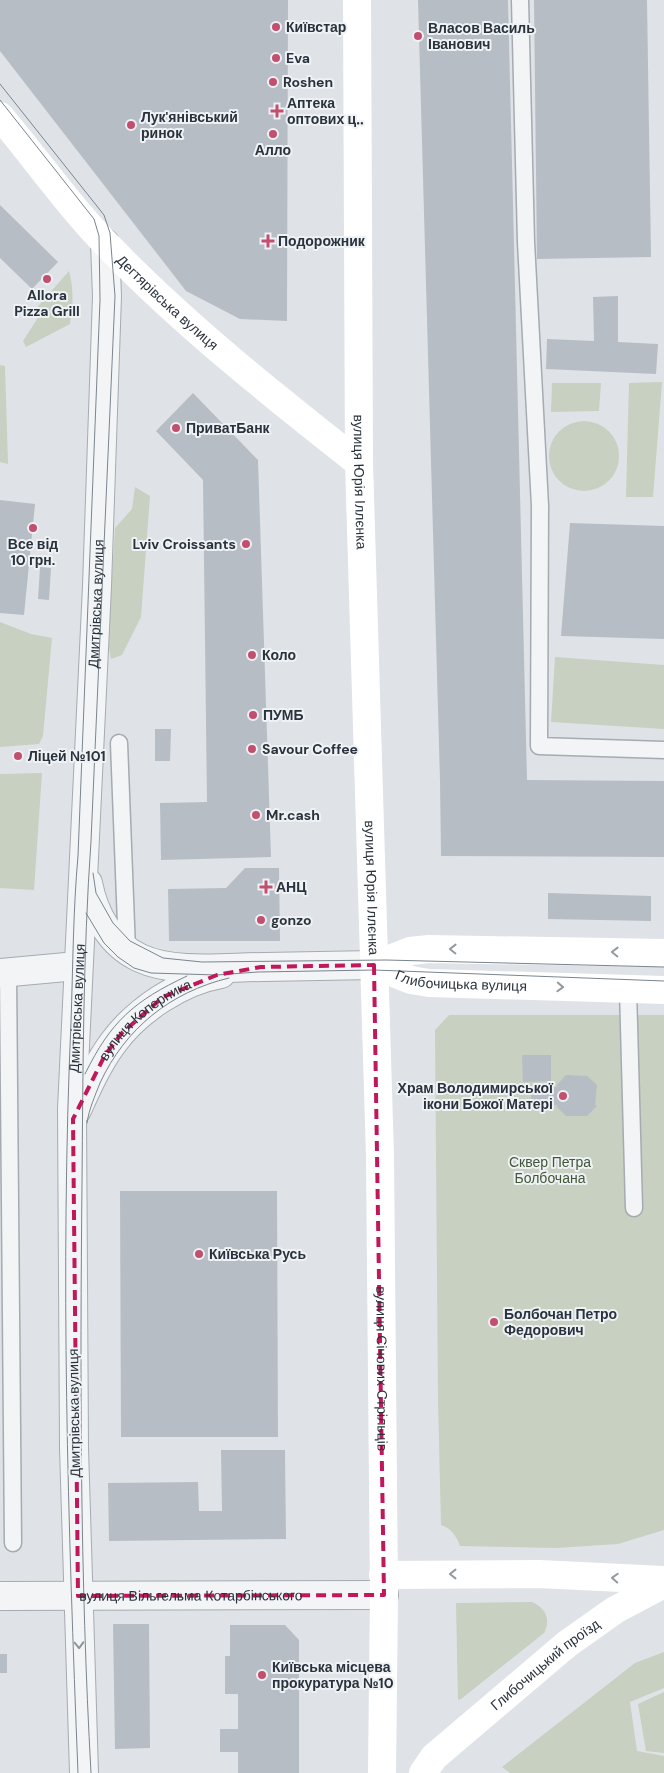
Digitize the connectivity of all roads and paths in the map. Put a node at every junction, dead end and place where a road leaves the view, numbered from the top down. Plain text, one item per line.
1 (357, 0) edge
2 (520, 0) edge
3 (0, 116) edge
4 (105, 243) junction
5 (359, 464) junction
6 (119, 743) dead end
7 (664, 750) edge
8 (83, 859) junction
9 (127, 950) junction
10 (664, 953) edge
11 (374, 965) junction
12 (78, 966) junction
13 (262, 967) junction
14 (4, 973) edge
15 (628, 989) junction
16 (664, 990) edge
17 (72, 1126) junction
18 (4, 1200) edge
19 (634, 1208) dead end
20 (13, 1543) dead end
21 (664, 1580) edge
22 (664, 1584) edge
23 (383, 1585) junction
24 (0, 1596) edge
25 (78, 1596) junction
26 (428, 1765) edge
27 (84, 1773) edge
28 (382, 1773) edge
29 (388, 1773) edge

1 - 5 main road, вулиця Юрія Іллєнка
2 - 7 lane
3 - 4 main road, Дегтярівська вулиця
4 - 5 main road, Дегтярівська вулиця
4 - 8 street, Дмитрівська вулиця
5 - 11 main road, вулиця Юрія Іллєнка
6 - 9 lane
8 - 9 street, вулиця Коперника
8 - 12 street, Дмитрівська вулиця
9 - 13 street, вулиця Коперника
10 -> 11 main road, Глибочицька вулиця
11 - 13 street, вулиця Коперника
11 -> 15 main road, Глибочицька вулиця
11 - 23 main road, вулиця Січових Стрільців
12 - 14 street
12 - 17 street, Дмитрівська вулиця
13 - 17 street, вулиця Коперника
14 - 18 lane
15 - 16 main road, Глибочицька вулиця
15 - 19 lane
17 - 25 street, Дмитрівська вулиця
18 - 20 lane
21 -> 23 main road
22 - 26 main road, Глибочицький проїзд
23 - 25 street, вулиця Вільгельма Котарбінського
23 - 28 main road, вулиця Січових Стрільців
24 - 25 street, вулиця Вільгельма Котарбінського
25 -> 27 street, Дмитрівська вулиця
26 - 29 main road

